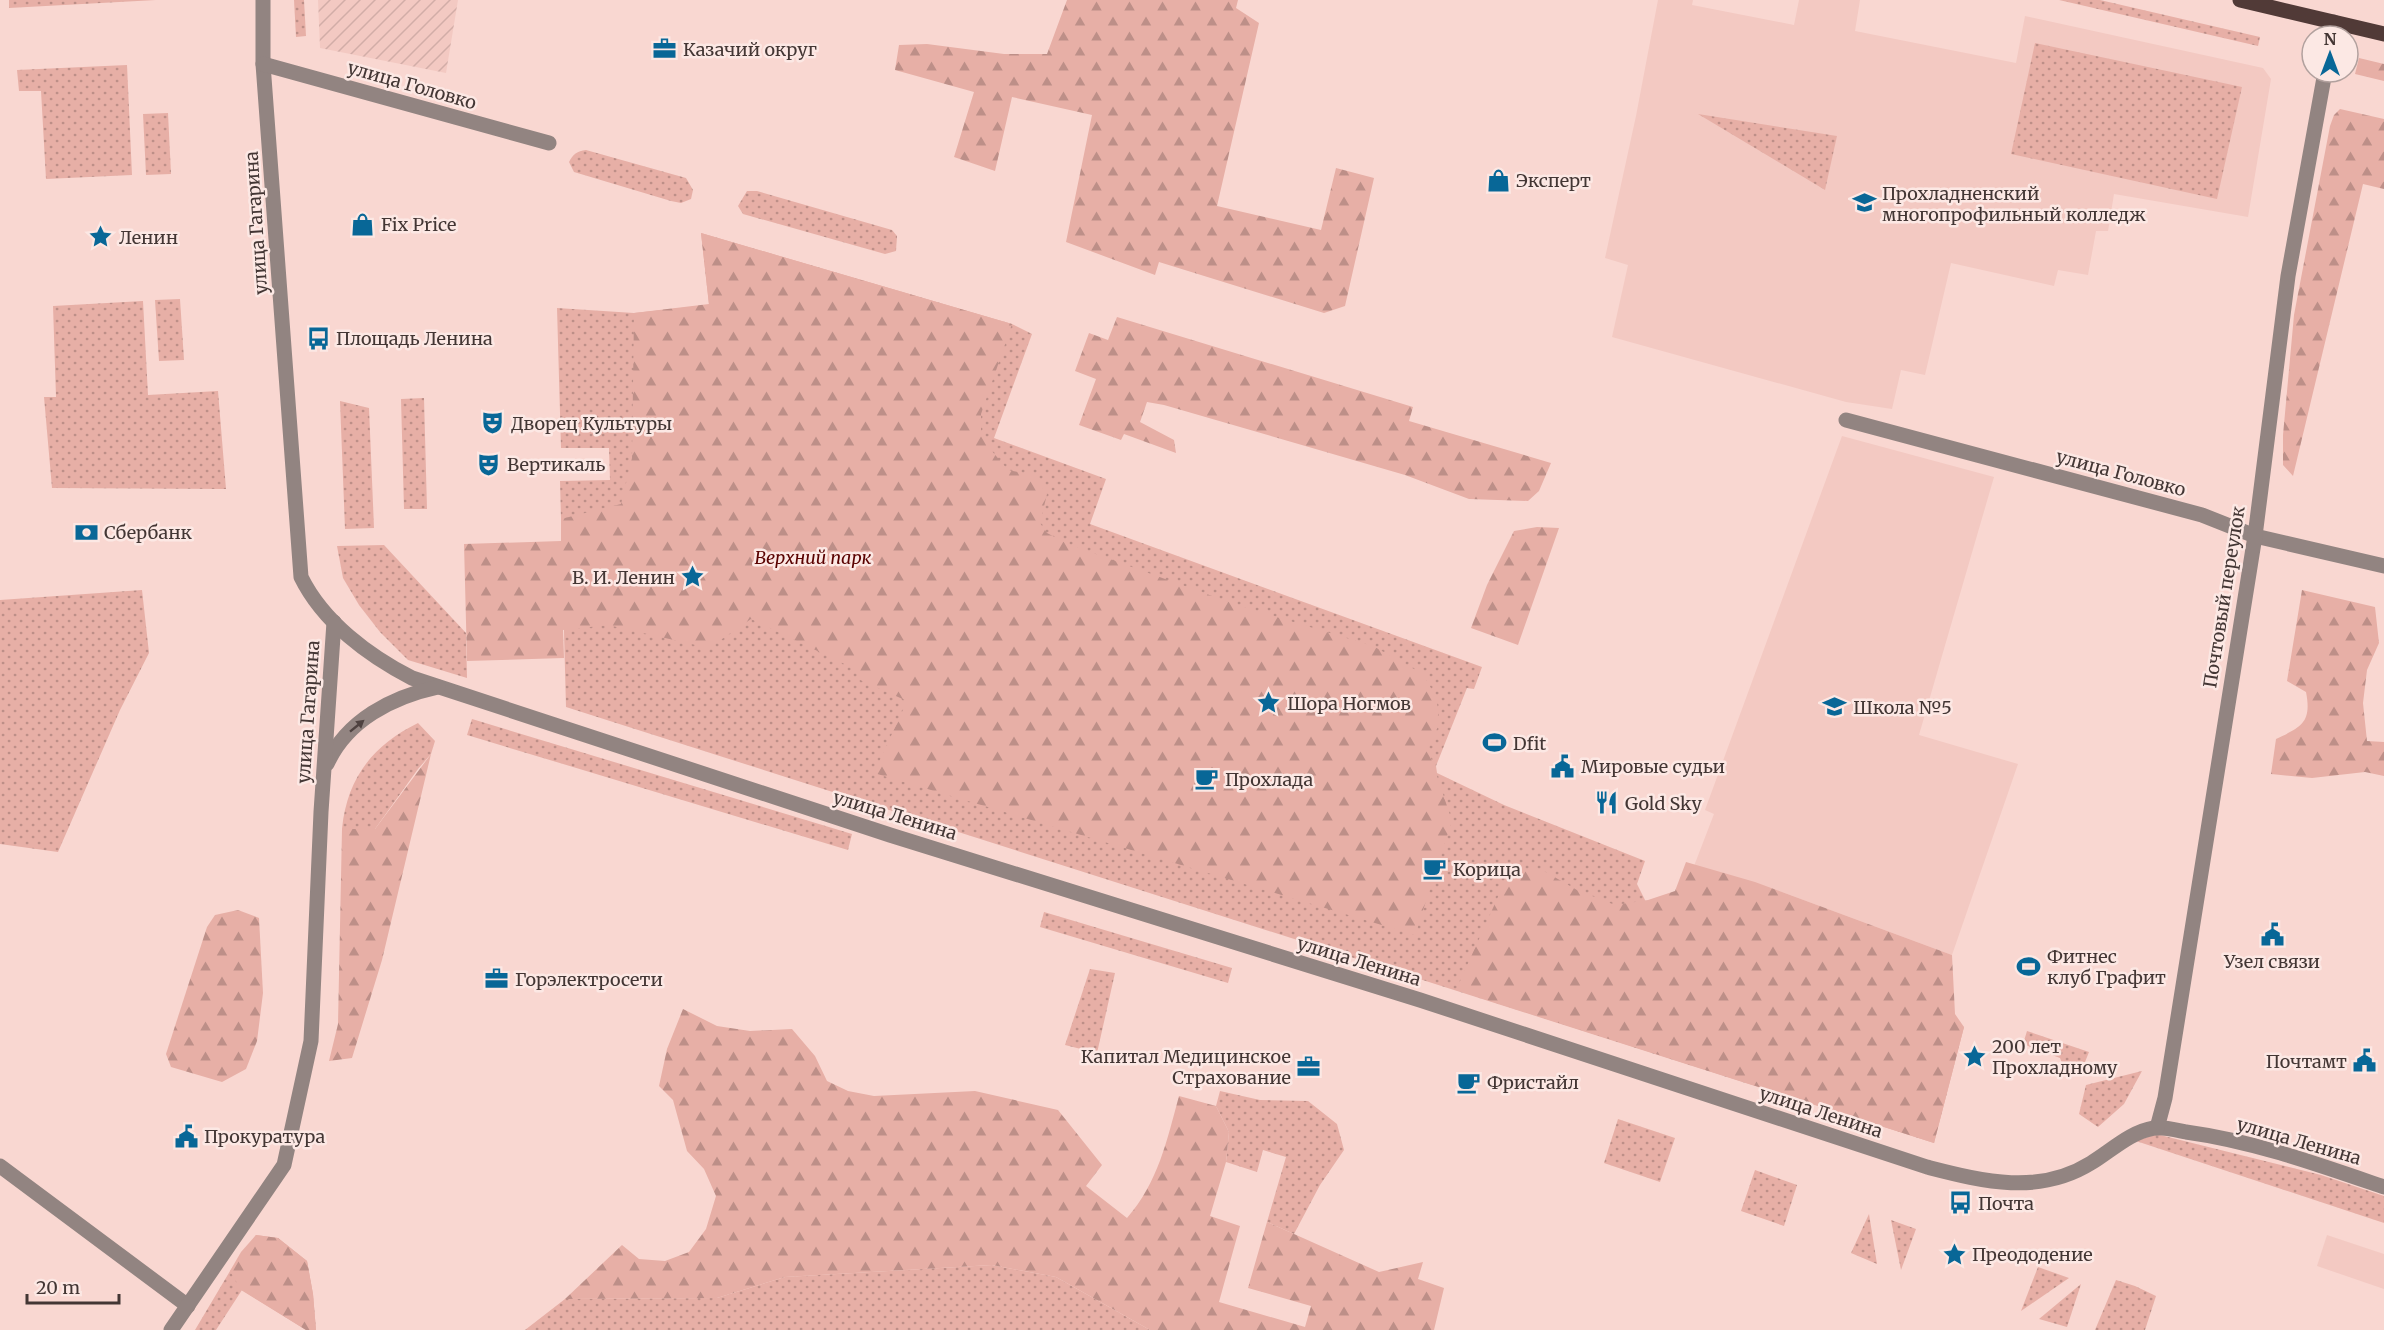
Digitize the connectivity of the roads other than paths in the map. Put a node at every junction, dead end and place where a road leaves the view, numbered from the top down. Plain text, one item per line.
1 (263, 0) edge
2 (2240, 0) edge
3 (2316, 24) edge
4 (2360, 32) edge
5 (2384, 34) edge
6 (263, 64) junction
7 (2323, 84) edge
8 (549, 144) dead end
9 (1846, 420) dead end
10 (2255, 536) junction
11 (2384, 566) edge
12 (334, 622) junction
13 (440, 687) junction
14 (323, 773) junction
15 (2157, 1128) junction
16 (0, 1166) edge
17 (2384, 1187) edge
18 (188, 1306) junction
19 (171, 1330) edge

1 - 6 street, улица Гагарина
2 - 3 main road
4 - 5 main road
6 - 8 street, улица Головко
6 - 12 street, улица Гагарина
7 - 10 street, Почтовый переулок
9 - 10 street, улица Головко
10 - 11 street, улица Головко
10 - 15 street, Почтовый переулок
12 - 13 street, улица Ленина
12 - 14 street, улица Гагарина
14 -> 13 street
13 - 15 street, улица Ленина
14 - 18 street, улица Гагарина
15 - 17 street, улица Ленина
16 - 18 street
18 - 19 street, улица Гагарина

